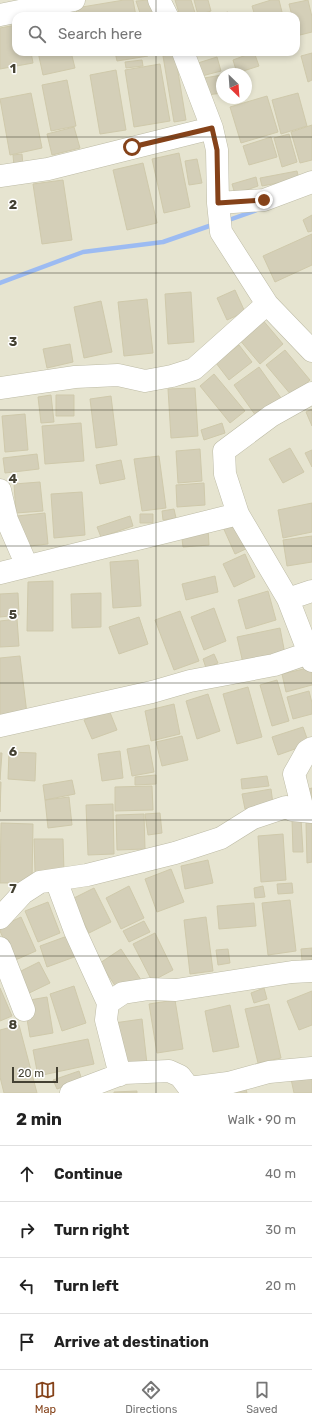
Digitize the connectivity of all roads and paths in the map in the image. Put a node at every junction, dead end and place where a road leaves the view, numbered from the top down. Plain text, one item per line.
1 (74, 0) edge
2 (159, 0) edge
3 (13, 9) edge
4 (164, 12) edge
5 (185, 56) edge
6 (212, 128) junction
7 (0, 176) edge
8 (312, 182) edge
9 (218, 203) junction
10 (267, 304) junction
11 (312, 352) edge
12 (0, 388) edge
13 (312, 393) edge
14 (0, 490) edge
15 (238, 514) junction
16 (27, 566) junction
17 (0, 574) edge
18 (312, 592) edge
19 (288, 599) junction
20 (311, 657) edge
21 (0, 726) edge
22 (312, 748) edge
23 (308, 811) edge
24 (56, 880) junction
25 (0, 918) edge
26 (0, 948) edge
27 (312, 971) edge
28 (108, 1003) junction
29 (24, 1010) dead end
30 (312, 1068) edge
31 (120, 1075) junction
32 (191, 1090) edge
33 (71, 1093) edge

1 - 3 street
2 - 4 street
5 - 6 street
6 - 7 street
6 - 9 street
8 - 9 street
9 - 10 street
10 - 11 street
10 - 12 street
13 - 15 street
14 - 16 street
15 - 16 street
15 - 19 street
16 - 17 street
18 - 19 street
19 - 20 street
20 - 21 street
22 - 23 street
23 - 24 street
24 - 25 street
24 - 28 street
26 - 29 street
27 - 28 street
28 - 31 street
30 - 32 street
31 - 32 street
31 - 33 street

